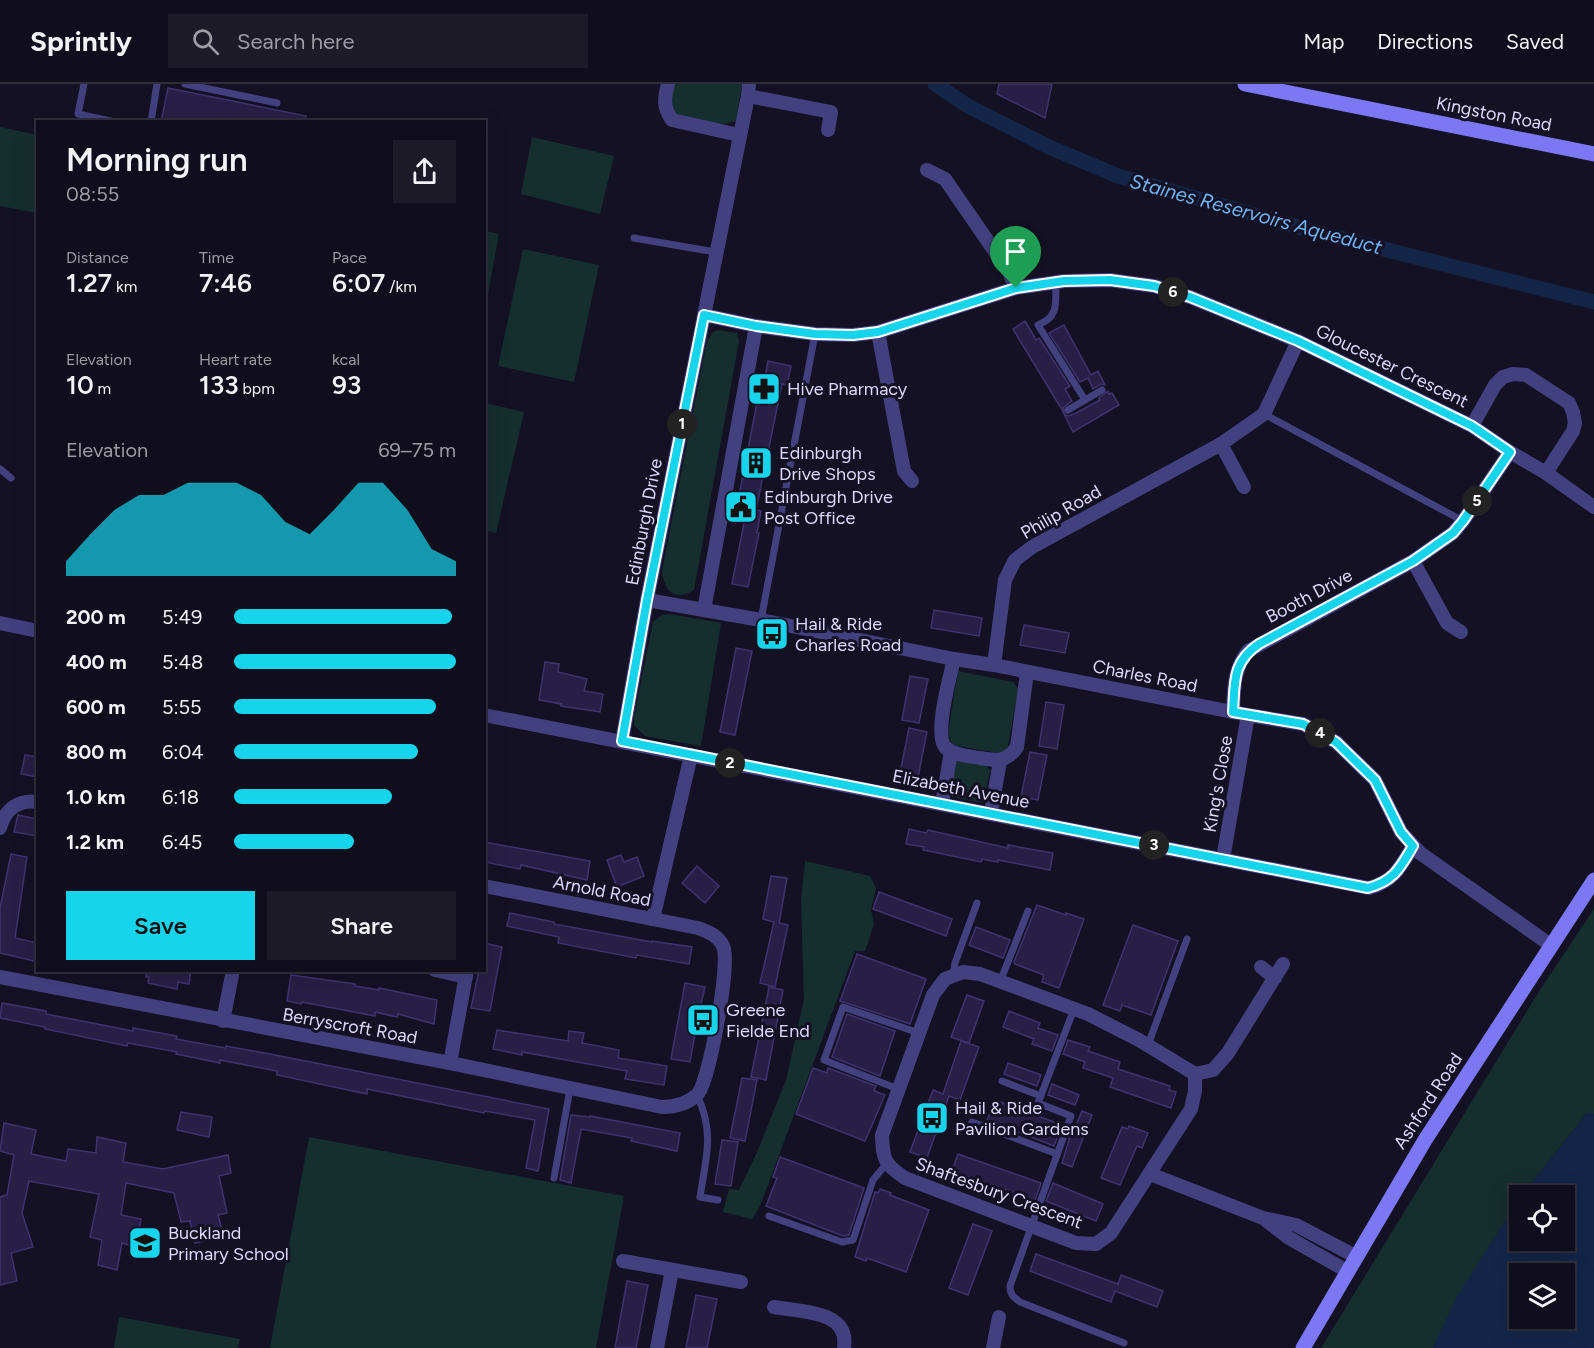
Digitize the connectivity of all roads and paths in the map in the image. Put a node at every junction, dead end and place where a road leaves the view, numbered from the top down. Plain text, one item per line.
1 (84, 84) edge
2 (157, 84) edge
3 (185, 84) edge
4 (669, 84) edge
5 (1245, 84) edge
6 (748, 90) edge
7 (277, 103) dead end
8 (106, 120) edge
9 (151, 120) edge
10 (828, 130) dead end
11 (739, 135) junction
12 (1594, 154) edge
13 (927, 170) dead end
14 (634, 238) dead end
15 (715, 252) junction
16 (1056, 282) junction
17 (1016, 288) junction
18 (704, 315) junction
19 (756, 326) junction
20 (878, 332) junction
21 (815, 334) junction
22 (1298, 341) junction
23 (1102, 390) dead end
24 (1084, 400) junction
25 (1068, 410) dead end
26 (1264, 414) junction
27 (1472, 426) junction
28 (1221, 444) junction
29 (1510, 452) junction
30 (0, 469) edge
31 (1546, 473) junction
32 (11, 478) dead end
33 (912, 481) dead end
34 (1244, 487) dead end
35 (1594, 507) edge
36 (1463, 521) junction
37 (1413, 561) junction
38 (647, 600) junction
39 (704, 610) junction
40 (761, 620) junction
41 (0, 623) edge
42 (36, 631) edge
43 (1461, 632) dead end
44 (954, 659) junction
45 (994, 665) junction
46 (1027, 672) junction
47 (1233, 712) junction
48 (486, 715) edge
49 (1248, 715) junction
50 (622, 741) junction
51 (951, 752) junction
52 (691, 755) junction
53 (1000, 761) junction
54 (36, 802) edge
55 (942, 804) junction
56 (991, 813) junction
57 (0, 828) edge
58 (1413, 846) junction
59 (1223, 859) junction
60 (1594, 880) edge
61 (486, 886) edge
62 (977, 903) dead end
63 (1028, 911) dead end
64 (653, 919) junction
65 (1187, 939) dead end
66 (1552, 946) junction
67 (1283, 964) dead end
68 (1261, 968) dead end
69 (233, 972) edge
70 (451, 972) edge
71 (467, 974) edge
72 (953, 976) junction
73 (0, 977) edge
74 (1275, 978) junction
75 (1000, 982) junction
76 (1074, 1009) junction
77 (223, 1021) junction
78 (919, 1033) junction
79 (1148, 1045) junction
80 (450, 1063) junction
81 (1196, 1074) junction
82 (1002, 1081) dead end
83 (570, 1089) junction
84 (898, 1089) junction
85 (1041, 1096) junction
86 (694, 1097) junction
87 (972, 1122) dead end
88 (1057, 1154) junction
89 (886, 1163) junction
90 (1150, 1174) junction
91 (554, 1178) dead end
92 (718, 1200) dead end
93 (770, 1216) dead end
94 (1263, 1218) junction
95 (1031, 1226) junction
96 (1355, 1256) junction
97 (623, 1261) dead end
98 (672, 1270) junction
99 (1347, 1271) junction
100 (741, 1282) dead end
101 (774, 1307) dead end
102 (999, 1317) dead end
103 (1124, 1342) dead end
104 (657, 1348) edge
105 (844, 1348) edge
106 (993, 1348) edge
107 (1303, 1348) edge

1 - 8 lane
2 - 9 lane
3 - 7 lane
4 - 11 street
5 - 12 main road, Kingston Road
6 - 10 street
6 - 11 street, Edinburgh Drive
11 - 15 street, Edinburgh Drive
13 - 17 street
14 - 15 lane
15 - 18 street, Edinburgh Drive
16 - 17 street, Gloucester Crescent
16 - 22 street, Gloucester Crescent
16 - 24 lane
17 - 20 street, Gloucester Crescent
18 - 19 street, Gloucester Crescent
18 - 38 street, Edinburgh Drive
19 - 21 street, Gloucester Crescent
19 - 39 street
20 - 21 street, Gloucester Crescent
20 - 33 street
21 - 40 lane
22 - 26 street
22 - 27 street, Gloucester Crescent
23 - 24 lane
24 - 25 lane
26 - 28 street, Philip Road
26 - 36 lane
27 - 29 street, Gloucester Crescent
27 - 31 street, Gloucester Crescent
28 - 34 street
28 - 45 street, Philip Road
29 - 31 street, Gloucester Crescent
29 - 36 street, Booth Drive
30 - 32 lane
31 - 35 street, Gloucester Crescent
36 - 37 street, Booth Drive
37 - 43 street
37 - 47 street, Booth Drive
38 - 39 street, Charles Road
38 - 50 street, Edinburgh Drive
39 - 40 street, Charles Road
40 - 44 street, Charles Road
41 - 42 street
44 - 45 street, Charles Road
44 - 51 street
45 - 46 street, Charles Road
46 - 47 street, Charles Road
46 - 53 street
47 - 49 street, Charles Road
48 - 50 street, Elizabeth Avenue
49 - 58 street, Charles Road
49 - 59 street, King's Close
50 - 52 street, Elizabeth Avenue
51 - 53 street
51 - 55 street
52 - 55 street, Elizabeth Avenue
52 - 64 street
53 - 56 street
54 - 57 street
55 - 56 street, Elizabeth Avenue
56 - 59 street, Elizabeth Avenue
58 - 59 street, Elizabeth Avenue
58 - 66 street, Charles Road
60 - 66 main road, Ashford Road
61 - 64 street, Arnold Road
62 - 72 lane
63 - 75 lane
64 - 86 street, Arnold Road
65 - 79 lane
66 - 96 main road, Ashford Road
67 - 74 street
68 - 74 street
69 - 77 street
70 - 71 street
71 - 80 street
72 - 75 street
72 - 78 street
73 - 77 street, Berryscroft Road
74 - 81 street
75 - 76 street
76 - 79 street
76 - 85 lane
77 - 80 street, Berryscroft Road
78 - 84 street
78 - 84 lane
79 - 81 street
80 - 83 street, Berryscroft Road
81 - 90 street, Shaftesbury Crescent
82 - 85 lane
83 - 86 street, Berryscroft Road
83 - 91 lane
84 - 89 street
85 - 88 lane
86 - 92 lane
87 - 88 lane
88 - 95 lane
89 - 93 lane
89 - 95 street, Shaftesbury Crescent
90 - 94 street
90 - 95 street, Shaftesbury Crescent
94 - 96 street
94 - 99 street
95 - 103 lane
96 - 99 main road, Ashford Road
97 - 98 street
98 - 100 street
98 - 104 street
99 - 107 main road, Ashford Road
101 - 105 street
102 - 106 street

